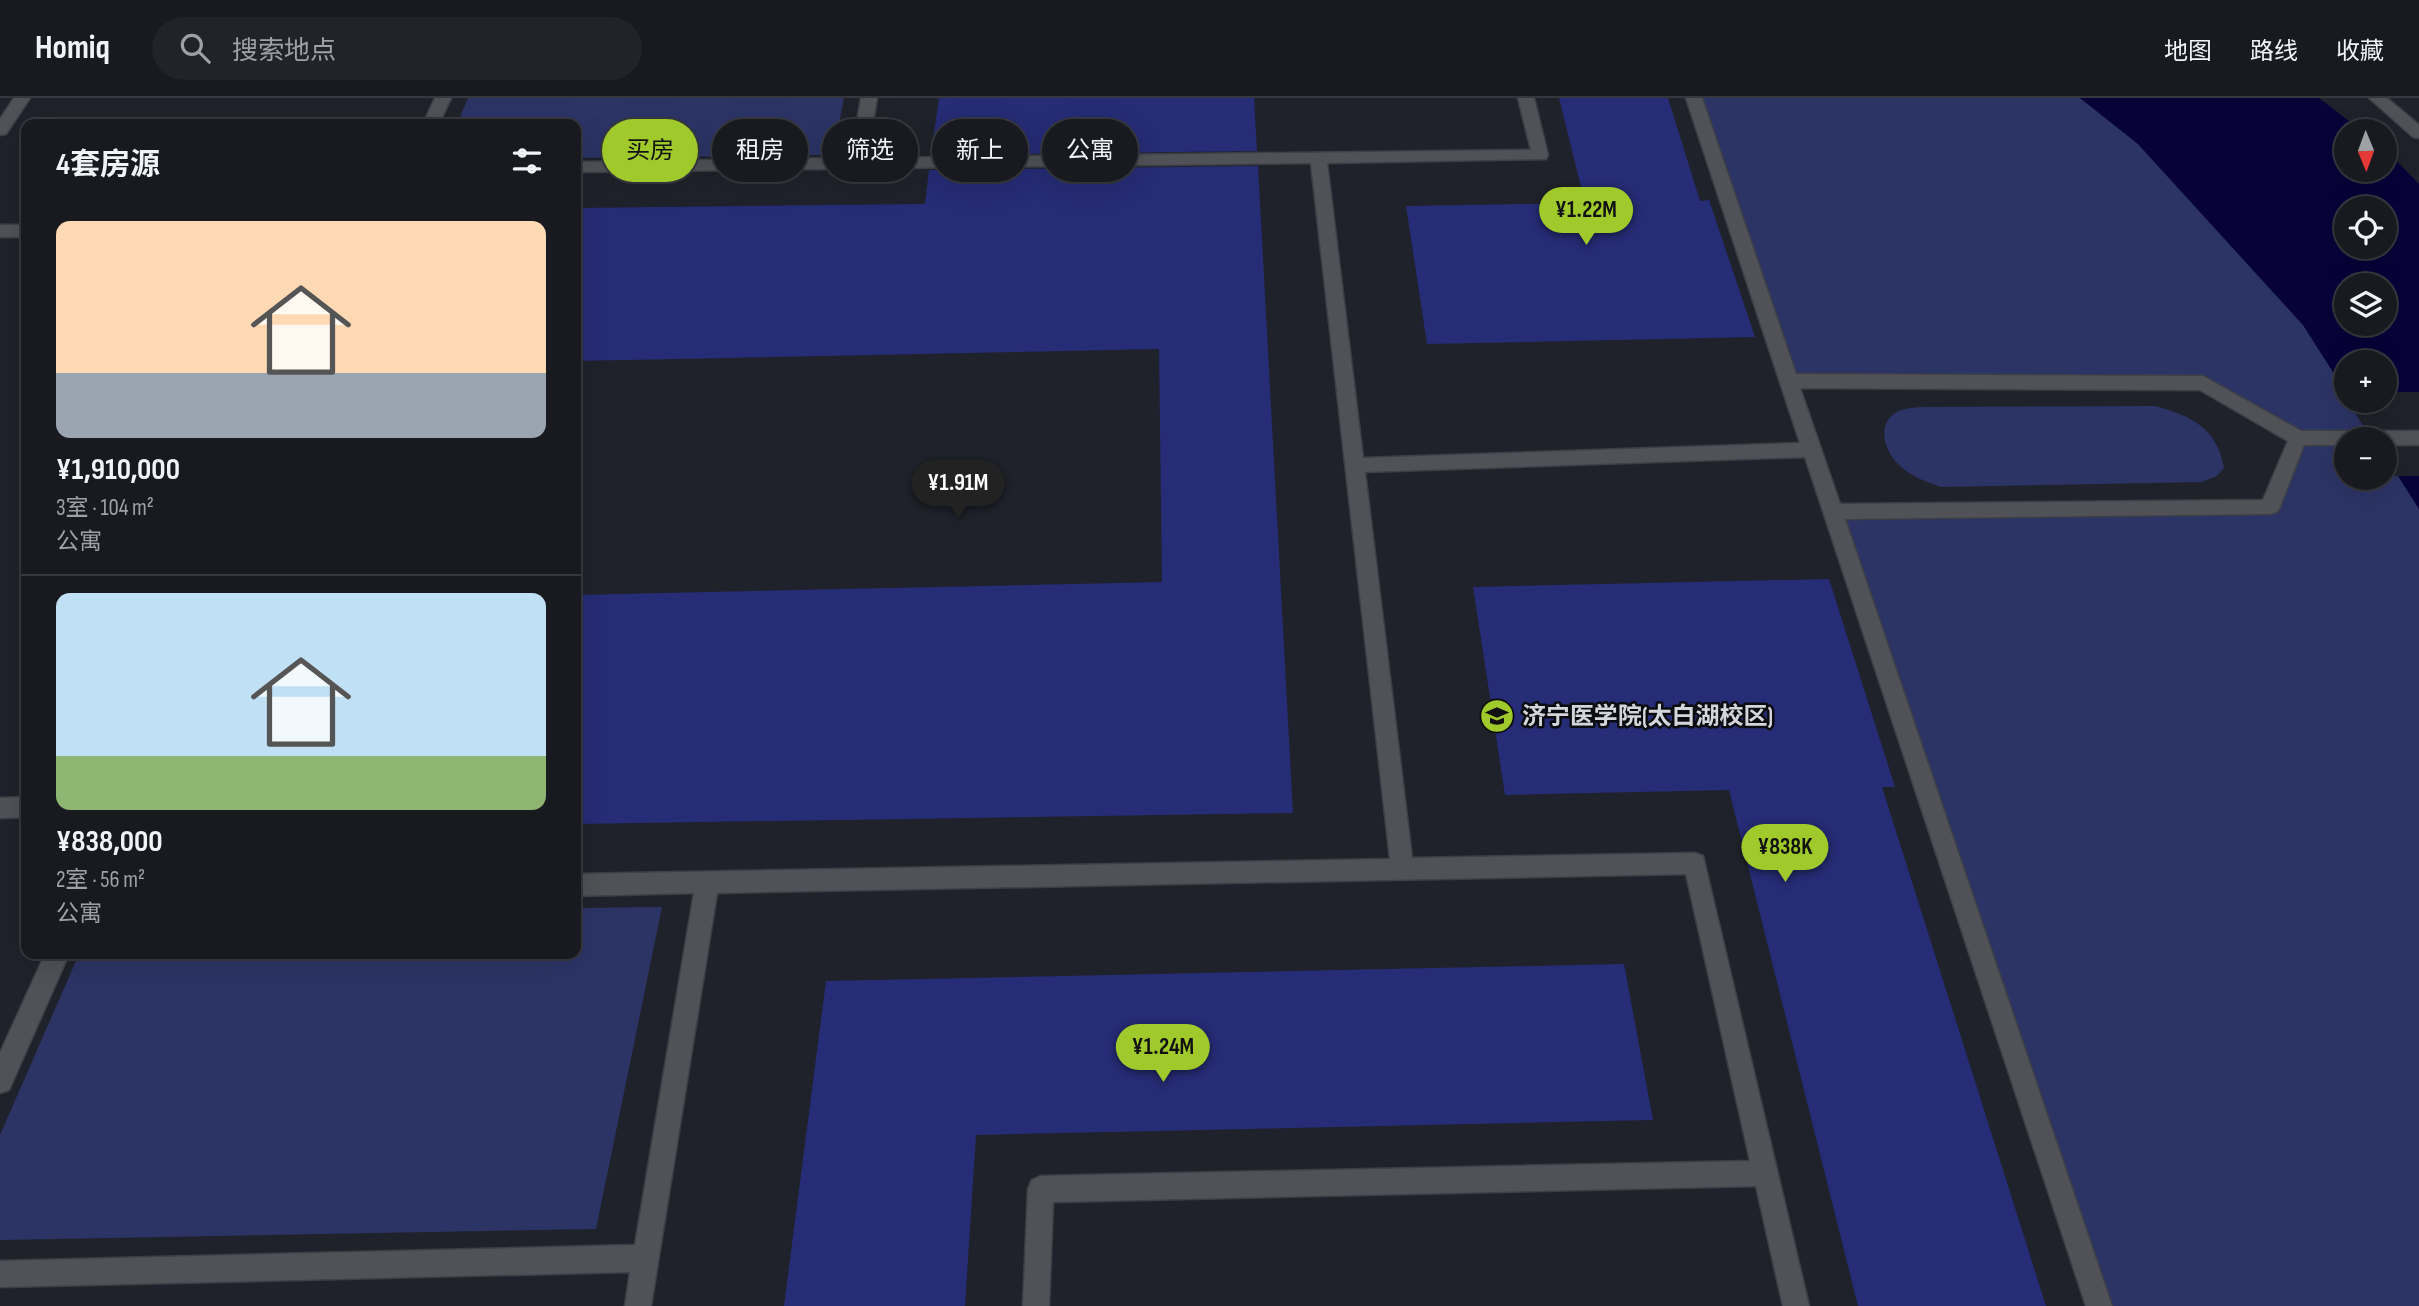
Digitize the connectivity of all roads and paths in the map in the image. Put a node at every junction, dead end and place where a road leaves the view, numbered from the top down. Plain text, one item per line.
1 (22, 98) edge
2 (443, 98) edge
3 (869, 98) edge
4 (1526, 98) edge
5 (1694, 98) edge
6 (2377, 98) edge
7 (433, 119) edge
8 (866, 119) edge
9 (0, 130) edge
10 (2419, 133) edge
11 (1318, 158) junction
12 (918, 163) edge
13 (822, 164) edge
14 (581, 167) edge
15 (0, 231) edge
16 (21, 231) edge
17 (1789, 381) junction
18 (2298, 438) junction
19 (2419, 438) edge
20 (1812, 450) junction
21 (1354, 465) junction
22 (1833, 512) junction
23 (0, 807) edge
24 (21, 807) edge
25 (1402, 868) junction
26 (707, 883) junction
27 (581, 885) edge
28 (55, 959) edge
29 (0, 1081) edge
30 (1765, 1173) junction
31 (646, 1258) junction
32 (0, 1274) edge
33 (638, 1306) edge
34 (1036, 1306) edge
35 (1796, 1306) edge
36 (2099, 1306) edge

1 - 9 lane
2 - 7 lane
3 - 8 lane
4 - 11 lane
5 - 17 lane
6 - 10 lane
11 - 12 lane
11 - 21 lane
13 - 14 lane
15 - 16 lane
17 - 18 lane
17 - 20 lane
18 - 19 lane
18 - 22 lane
20 - 21 lane
20 - 22 lane
21 - 25 lane
22 - 36 lane
23 - 24 lane
25 - 26 lane
25 - 30 lane
26 - 27 lane
26 - 31 lane
28 - 29 lane
30 - 34 lane
30 - 35 lane
31 - 32 lane
31 - 33 lane

